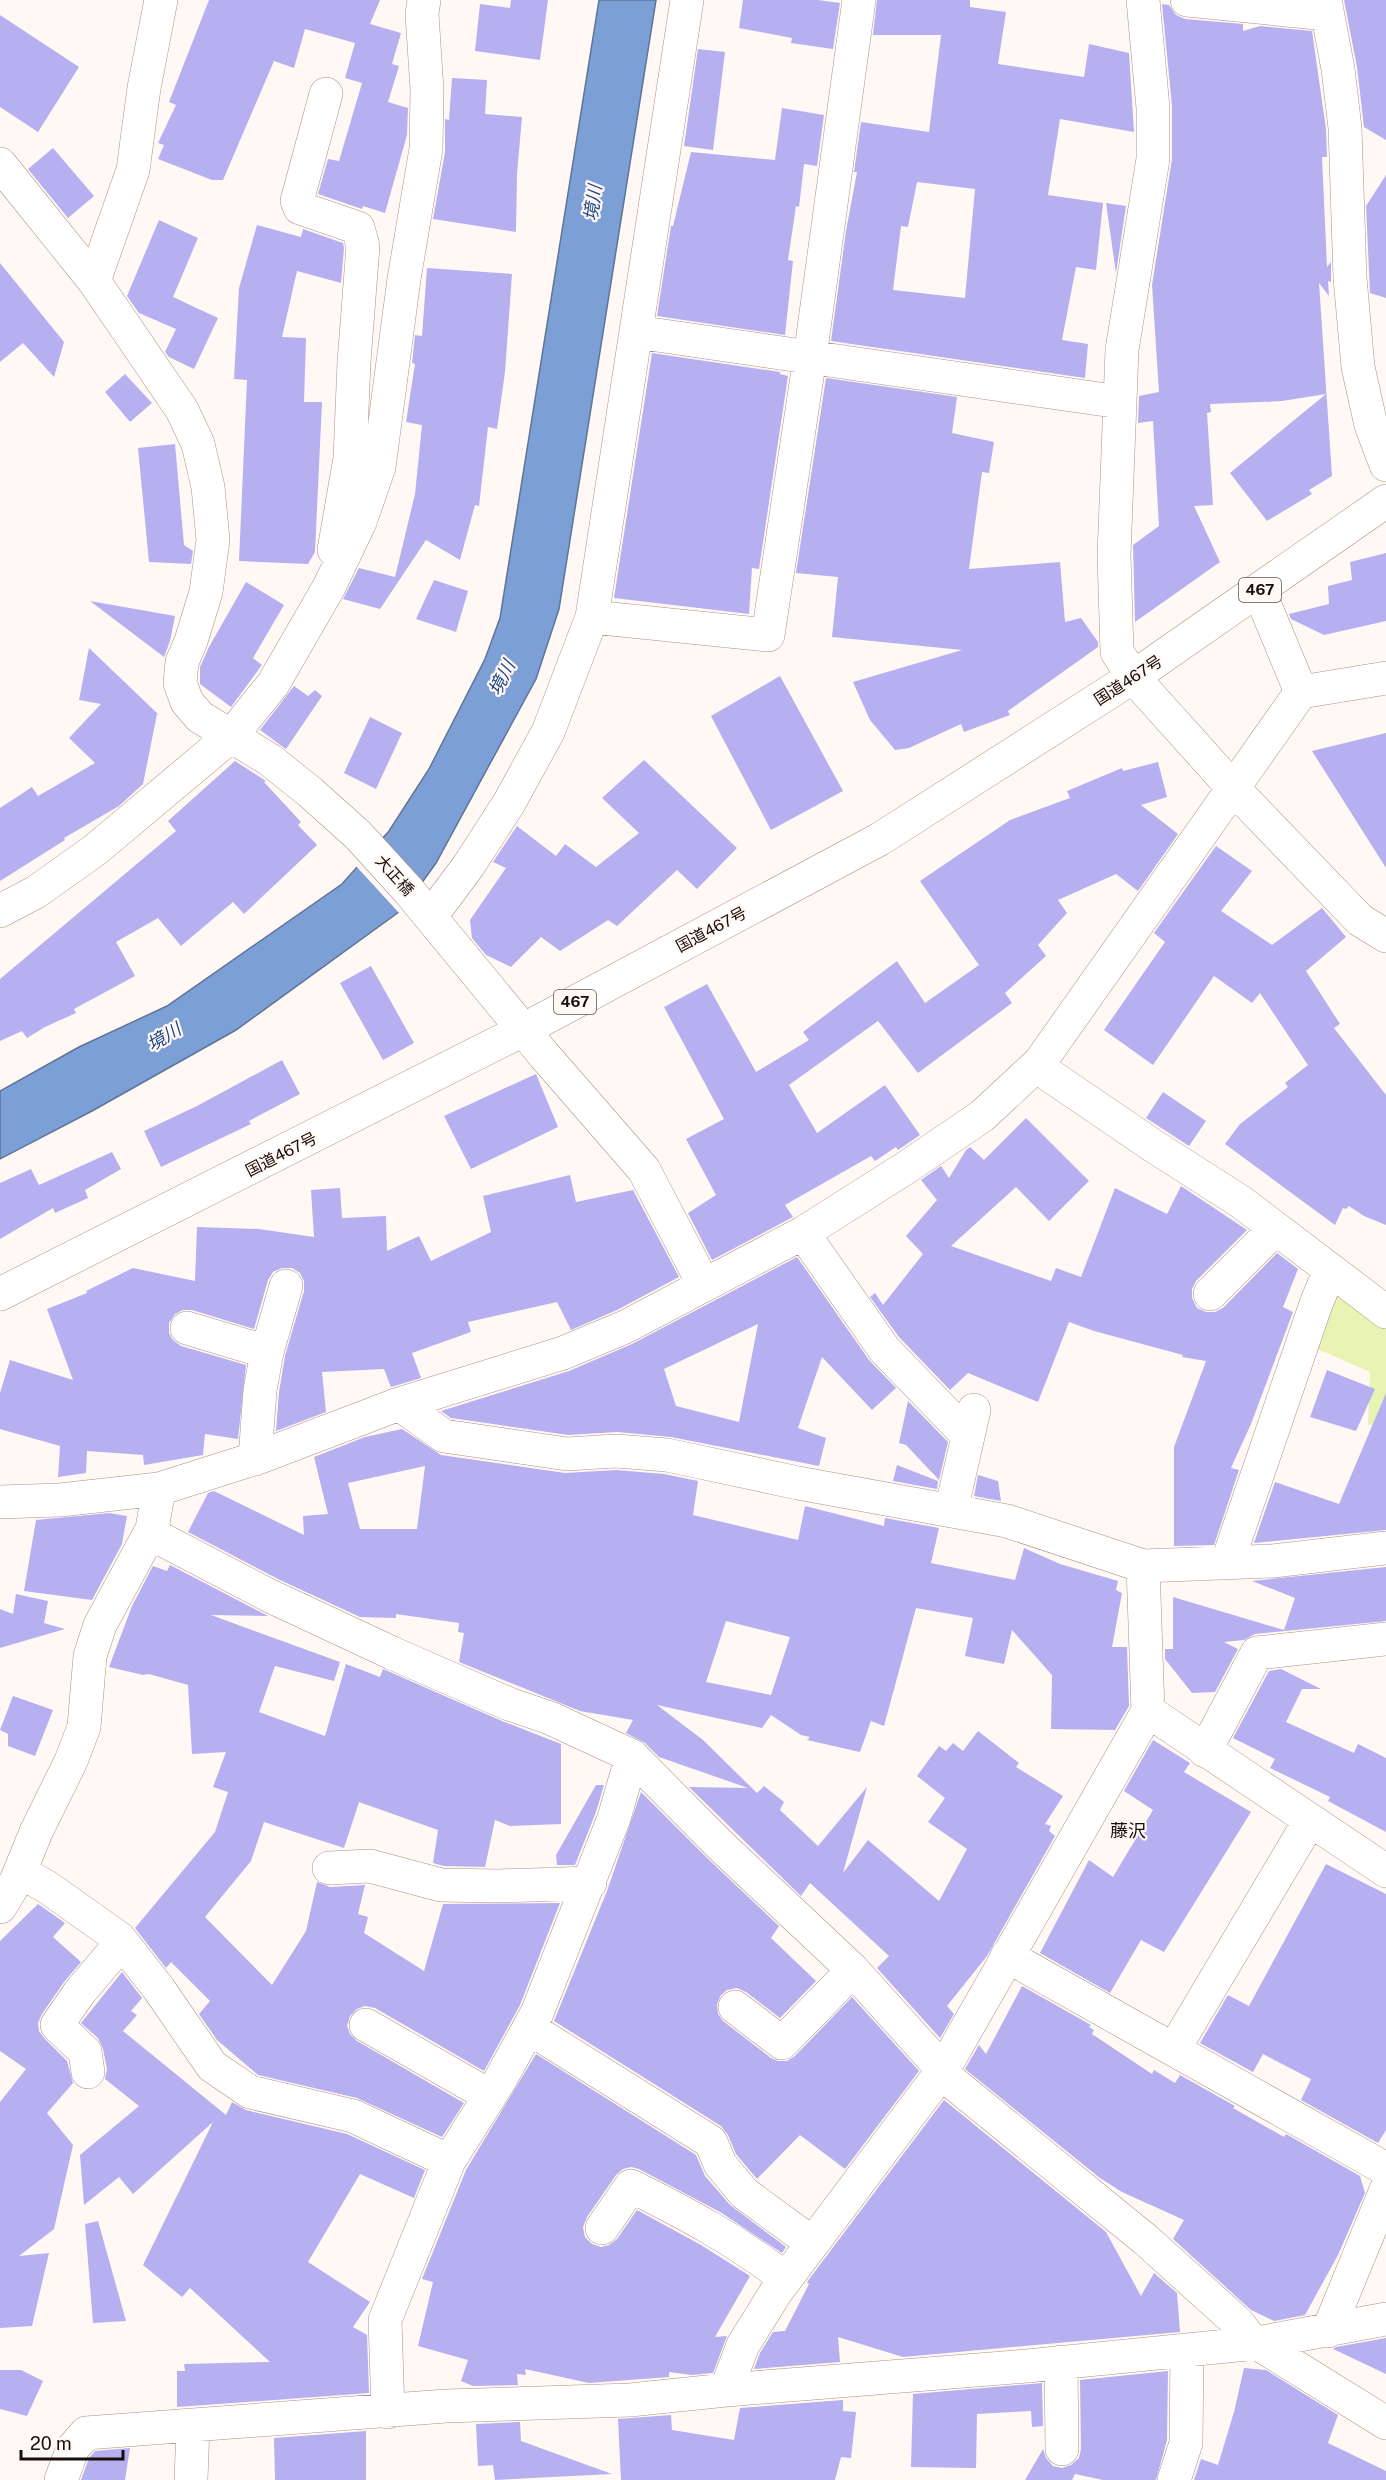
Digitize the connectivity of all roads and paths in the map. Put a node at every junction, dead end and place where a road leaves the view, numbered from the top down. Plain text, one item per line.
1 (161, 0) edge
2 (424, 0) edge
3 (687, 0) edge
4 (859, 0) edge
5 (1143, 0) edge
6 (1186, 0) edge
7 (1326, 7) edge
8 (326, 94) dead end
9 (0, 164) edge
10 (94, 281) junction
11 (636, 332) junction
12 (810, 357) junction
13 (1120, 402) junction
14 (1386, 465) edge
15 (1386, 501) edge
16 (329, 587) junction
17 (1259, 591) junction
18 (592, 617) junction
19 (1133, 677) junction
20 (1386, 678) edge
21 (1301, 692) junction
22 (232, 735) junction
23 (1232, 787) junction
24 (0, 911) edge
25 (431, 916) junction
26 (1386, 936) edge
27 (524, 1030) junction
28 (1036, 1066) junction
29 (1275, 1229) junction
30 (803, 1233) junction
31 (1330, 1270) junction
32 (286, 1286) dead end
33 (704, 1286) junction
34 (0, 1294) edge
35 (1210, 1294) dead end
36 (1382, 1301) edge
37 (188, 1328) dead end
38 (267, 1352) junction
39 (399, 1404) junction
40 (255, 1459) junction
41 (159, 1489) junction
42 (0, 1502) edge
43 (951, 1511) junction
44 (152, 1529) junction
45 (1386, 1548) edge
46 (1227, 1563) junction
47 (1143, 1566) junction
48 (1386, 1639) edge
49 (1148, 1711) junction
50 (1205, 1751) junction
51 (632, 1756) junction
52 (1309, 1822) junction
53 (14, 1865) edge
54 (329, 1868) dead end
55 (1386, 1871) edge
56 (590, 1883) junction
57 (0, 1907) edge
58 (122, 1942) junction
59 (1007, 1956) junction
60 (853, 1970) junction
61 (735, 2007) dead end
62 (366, 2025) dead end
63 (529, 2028) junction
64 (1174, 2049) junction
65 (88, 2072) dead end
66 (942, 2072) junction
67 (490, 2096) junction
68 (449, 2161) junction
69 (1386, 2169) edge
70 (1386, 2190) edge
71 (602, 2229) dead end
72 (812, 2243) junction
73 (786, 2279) junction
74 (1386, 2319) edge
75 (1337, 2329) junction
76 (1255, 2343) junction
77 (1187, 2350) junction
78 (1061, 2362) junction
79 (726, 2390) junction
80 (388, 2412) junction
81 (1386, 2423) edge
82 (193, 2426) junction
83 (1062, 2449) dead end
84 (61, 2480) edge
85 (191, 2480) edge
86 (1174, 2480) edge

1 - 10 main road
2 - 16 main road
3 - 11 main road
4 - 12 main road
5 - 13 main road
6 - 7 main road
7 - 14 main road
8 - 16 main road
9 - 10 main road, 大正橋
10 - 22 main road, 大正橋
11 - 12 main road
11 - 18 main road
12 - 13 main road
12 - 18 main road
13 - 19 main road
15 - 17 main road, 国道467号 / 467
16 - 22 main road
17 - 19 main road, 国道467号 / 467
17 - 21 main road
18 - 25 main road
19 - 23 main road
19 - 27 main road, 国道467号 / 467
20 - 21 main road
21 - 23 main road
22 - 24 main road
22 - 25 main road, 大正橋
23 - 26 main road
23 - 28 main road
25 - 27 main road, 大正橋
27 - 33 main road, 大正橋
27 - 34 main road, 国道467号 / 467
28 - 29 main road
28 - 30 main road
29 - 31 main road
29 - 35 main road
30 - 33 main road
30 - 43 main road
31 - 36 main road
31 - 46 main road
32 - 38 main road
33 - 39 main road
37 - 38 main road
38 - 40 main road
39 - 40 main road
39 - 43 main road
40 - 41 main road
41 - 42 main road
41 - 44 main road
43 - 47 main road
44 - 51 main road
44 - 53 main road
45 - 46 main road
46 - 47 main road
47 - 49 main road
48 - 50 main road
49 - 50 main road
49 - 59 main road
50 - 52 main road
51 - 56 main road
51 - 60 main road
52 - 55 main road
52 - 64 main road
53 - 57 main road
53 - 58 main road
54 - 56 main road
56 - 63 main road
58 - 65 main road
58 - 68 main road
59 - 64 main road
59 - 66 main road
60 - 61 main road
60 - 66 main road
62 - 67 main road
63 - 67 main road
63 - 72 main road
64 - 69 main road
66 - 72 main road
66 - 76 main road
67 - 68 main road
68 - 80 main road
70 - 75 main road
71 - 73 main road
72 - 73 main road
73 - 79 main road
74 - 75 main road
75 - 76 main road
76 - 77 main road
76 - 81 main road
77 - 78 main road
77 - 86 main road
78 - 79 main road
78 - 83 main road
79 - 80 main road
80 - 82 main road
82 - 84 main road
82 - 85 main road

